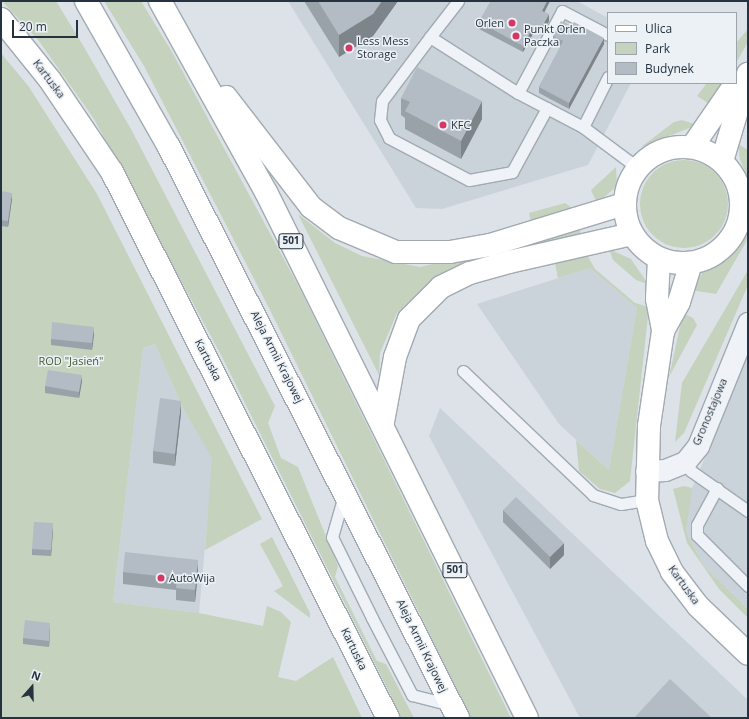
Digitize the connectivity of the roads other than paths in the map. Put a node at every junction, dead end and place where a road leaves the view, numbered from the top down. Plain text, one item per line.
1 (86, 1) edge
2 (160, 1) edge
3 (458, 1) edge
4 (1, 19) edge
5 (607, 34) edge
6 (430, 37) junction
7 (195, 61) junction
8 (748, 66) edge
9 (748, 74) edge
10 (607, 80) edge
11 (737, 82) edge
12 (735, 84) edge
13 (518, 93) junction
14 (547, 108) junction
15 (583, 127) junction
16 (692, 147) junction
17 (722, 161) junction
18 (638, 168) junction
19 (624, 204) junction
20 (632, 234) junction
21 (659, 259) junction
22 (691, 263) junction
23 (748, 323) edge
24 (663, 332) junction
25 (463, 371) dead end
26 (383, 422) junction
27 (685, 462) junction
28 (646, 471) junction
29 (718, 488) junction
30 (345, 490) junction
31 (647, 500) junction
32 (748, 511) edge
33 (748, 586) edge
34 (748, 654) edge
35 (454, 712) edge
36 (388, 718) edge
37 (527, 718) edge

1 - 30 main road, Aleja Armii Krajowej
2 - 7 main road, 501
3 - 6 lane
4 - 36 main road, Kartuska
5 - 13 lane
6 - 13 lane
6 - 14 lane
7 - 19 main road
7 - 26 main road, 501
8 - 11 main road
9 - 17 main road
10 - 15 lane
12 - 16 main road
13 - 14 lane
14 - 15 lane
15 - 18 lane
16 - 17 main road
16 - 18 main road
17 - 22 main road
18 - 19 main road
19 - 20 main road
20 - 21 main road
20 - 26 main road
21 - 22 main road
21 - 24 main road, Kartuska
22 - 24 main road, Kartuska
23 - 27 street, Gronostajowa
24 - 28 main road, Kartuska
25 - 31 lane
26 - 37 main road, 501
27 - 28 street, Gronostajowa
27 - 29 lane
28 - 31 main road, Kartuska
29 - 32 lane
29 - 33 lane
30 - 35 main road, Aleja Armii Krajowej
30 - 35 lane
31 - 34 main road, Kartuska

